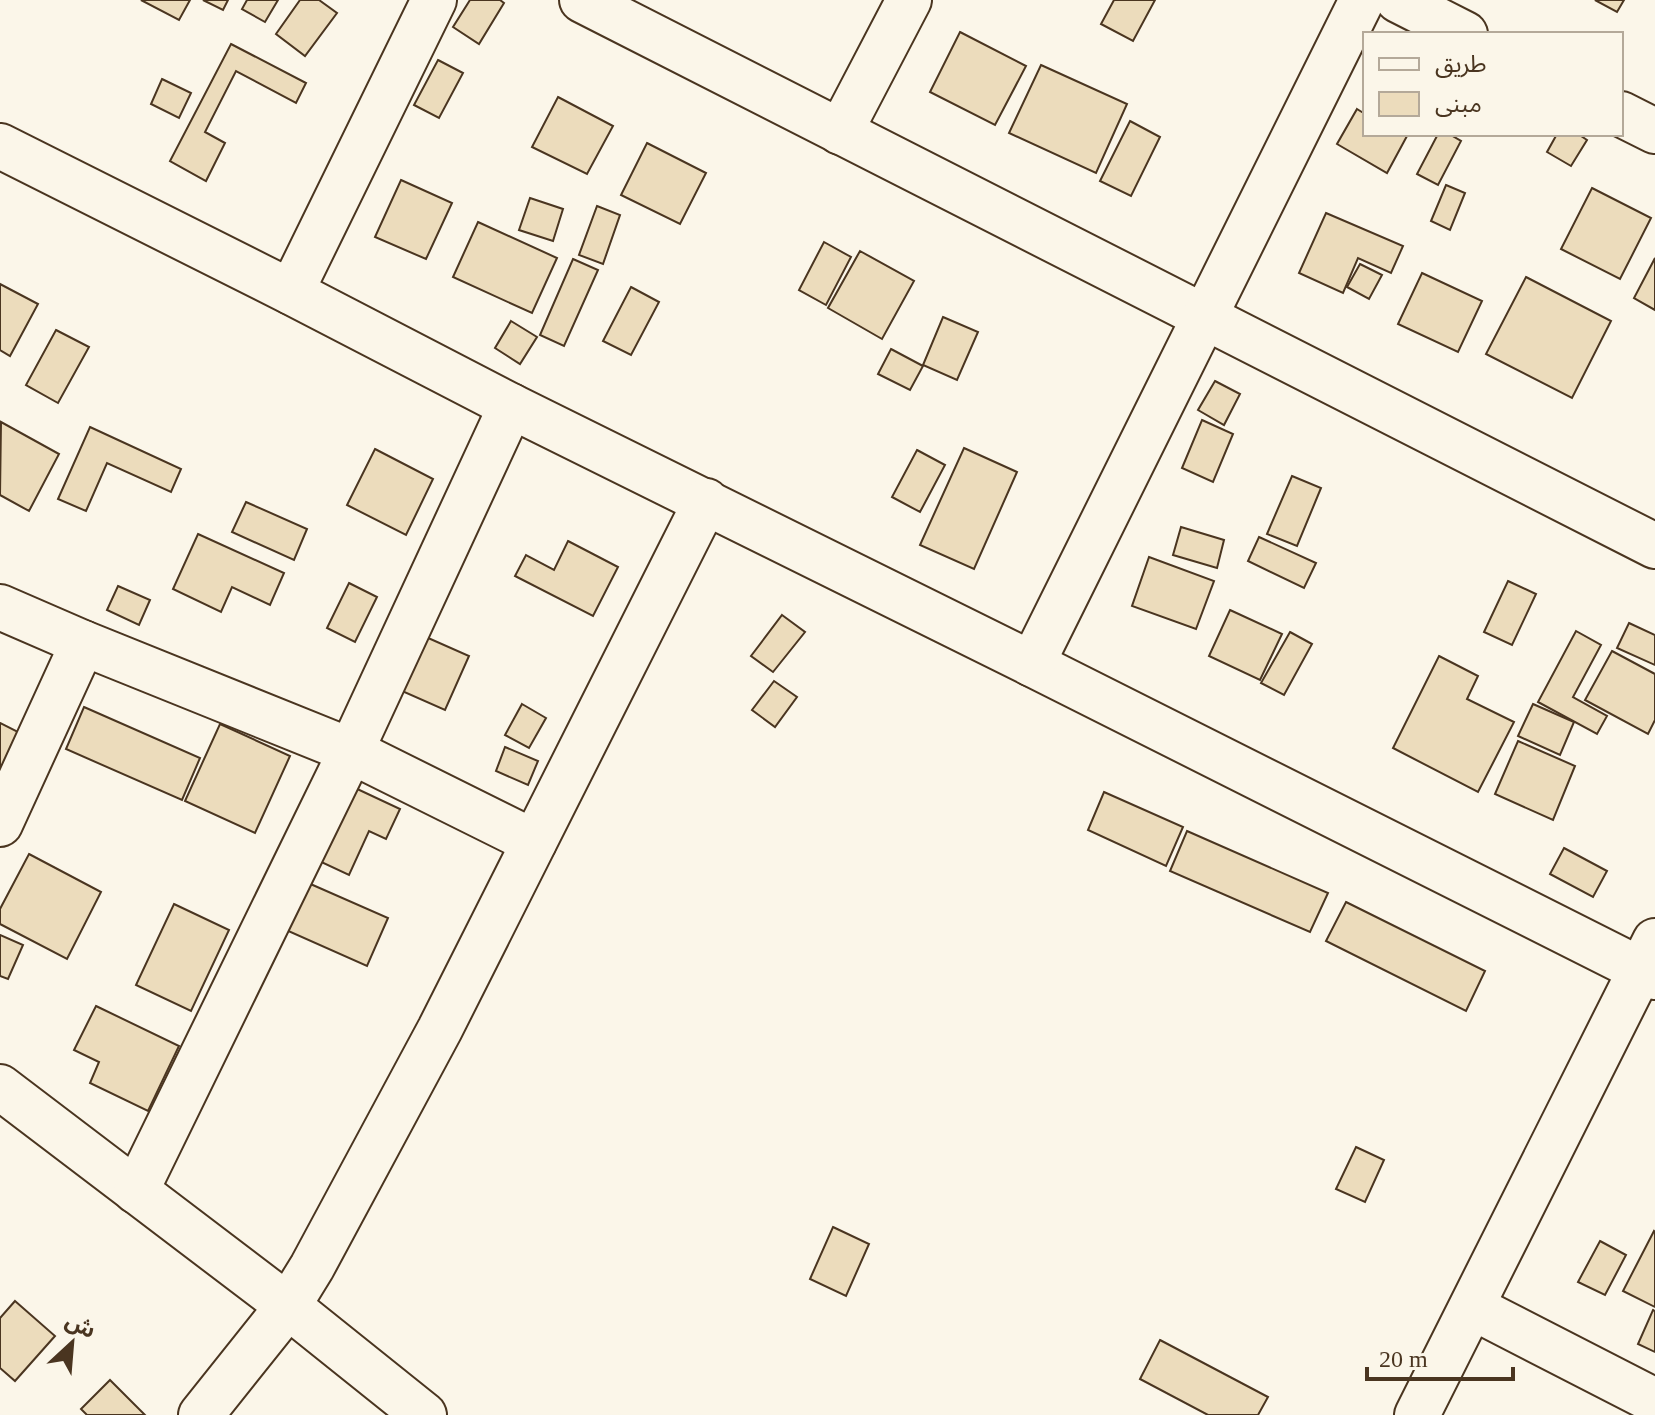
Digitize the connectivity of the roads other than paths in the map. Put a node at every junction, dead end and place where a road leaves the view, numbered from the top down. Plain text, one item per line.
1 (434, 0) edge
2 (582, 0) edge
3 (909, 0) edge
4 (1362, 0) edge
5 (1398, 0) edge
6 (1461, 32) edge
7 (1623, 115) edge
8 (1655, 131) edge
9 (840, 132) junction
10 (0, 146) edge
11 (291, 292) junction
12 (1205, 317) junction
13 (511, 406) junction
14 (706, 501) junction
15 (1655, 546) edge
16 (0, 607) edge
17 (83, 643) junction
18 (1032, 664) junction
19 (351, 751) junction
20 (0, 824) edge
21 (534, 842) junction
22 (1650, 962) edge
23 (0, 1087) edge
24 (136, 1191) junction
25 (288, 1306) junction
26 (1472, 1307) junction
27 (1655, 1401) edge
28 (201, 1415) edge
29 (424, 1415) edge
30 (1417, 1415) edge

1 - 11 street
2 - 9 street
3 - 9 street
4 - 12 street
5 - 6 street
7 - 8 street
9 - 12 street
10 - 11 street
11 - 13 street
12 - 15 street
12 - 18 street
13 - 14 street
13 - 19 street
14 - 18 street
14 - 21 street
16 - 17 street
17 - 19 street
17 - 20 street
18 - 22 street
19 - 21 street
19 - 24 street
21 - 25 street
22 - 26 street
23 - 24 street
24 - 25 street
25 - 28 street
25 - 29 street
26 - 27 street
26 - 30 street

